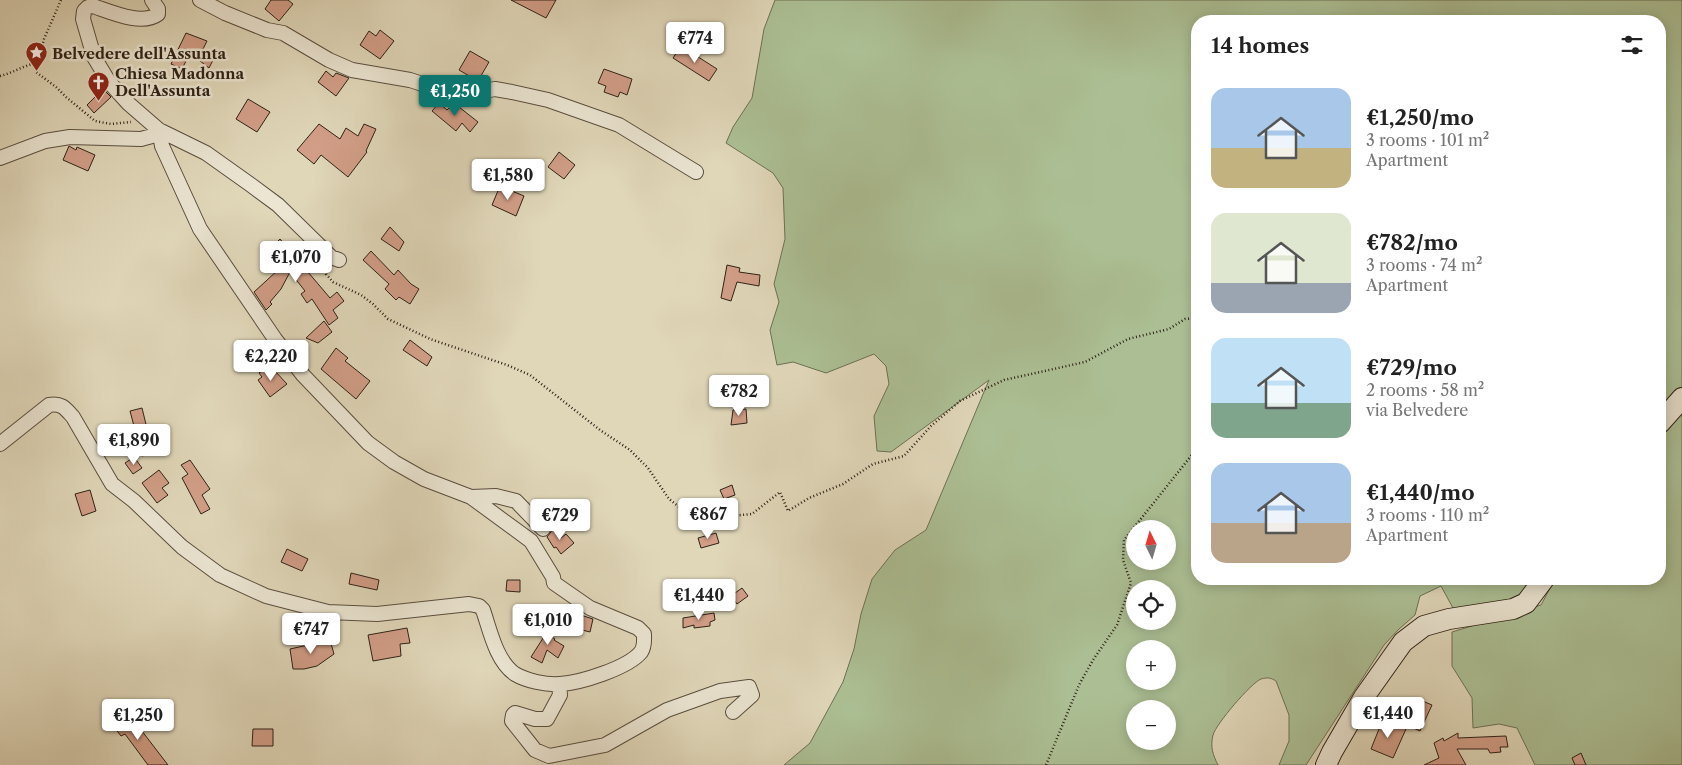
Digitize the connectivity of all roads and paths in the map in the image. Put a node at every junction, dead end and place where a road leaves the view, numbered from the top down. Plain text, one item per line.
1 (61, 0) edge
2 (152, 0) edge
3 (200, 0) edge
4 (37, 63) junction
5 (0, 76) edge
6 (147, 120) junction
7 (159, 130) junction
8 (0, 158) edge
9 (696, 172) dead end
10 (322, 249) junction
11 (339, 260) dead end
12 (1191, 319) edge
13 (1682, 398) edge
14 (1666, 415) edge
15 (0, 444) edge
16 (1191, 457) edge
17 (471, 497) junction
18 (542, 529) dead end
19 (1540, 585) edge
20 (559, 684) junction
21 (733, 712) dead end
22 (1046, 765) edge
23 (1326, 765) edge

1 - 4 path
2 - 6 street
3 - 9 street
4 - 5 path
4 - 6 path
6 - 7 street
7 - 8 street
7 - 10 street
7 - 17 street
10 - 11 street
10 - 12 path
13 - 14 street
15 - 20 street
16 - 22 path
17 - 18 street
17 - 20 street
19 - 23 street
20 - 21 street

